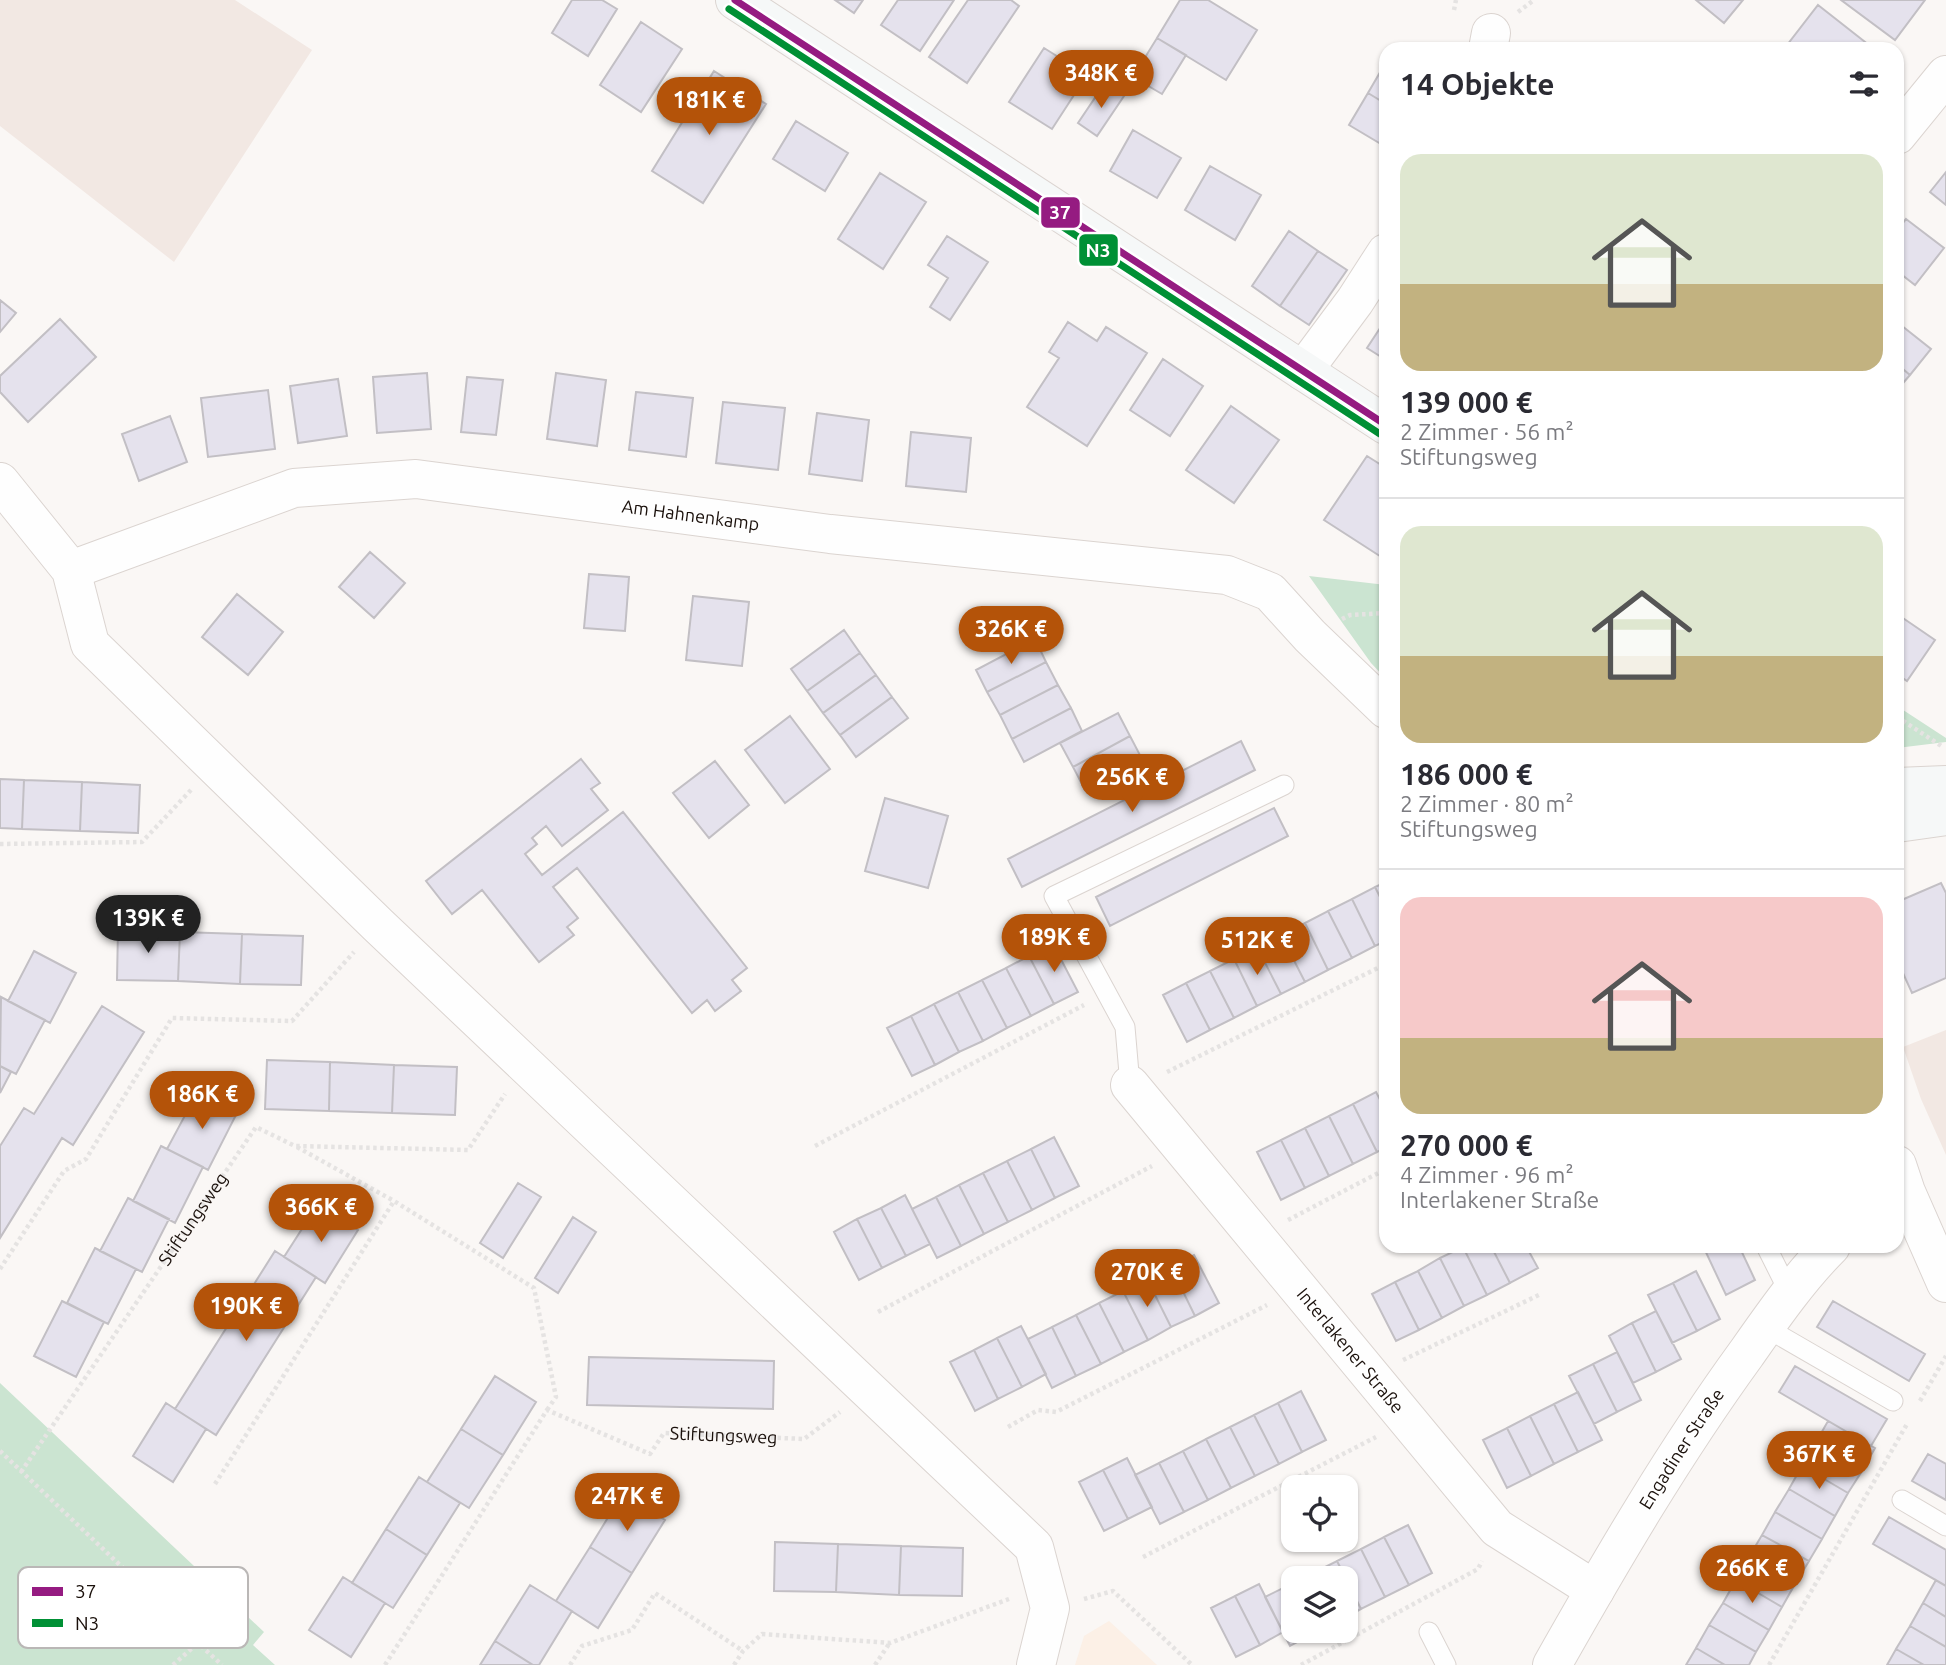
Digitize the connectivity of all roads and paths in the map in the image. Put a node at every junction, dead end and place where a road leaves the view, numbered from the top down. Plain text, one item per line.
1 (735, 0) edge
2 (1456, 0) edge
3 (1454, 10) dead end
4 (1946, 75) edge
5 (1904, 126) edge
6 (1379, 264) edge
7 (1303, 371) junction
8 (1379, 420) edge
9 (0, 482) edge
10 (71, 570) junction
11 (1379, 702) edge
12 (1904, 722) edge
13 (1946, 749) edge
14 (213, 766) junction
15 (1284, 785) dead end
16 (1946, 785) edge
17 (1904, 787) edge
18 (1946, 816) edge
19 (1904, 822) edge
20 (0, 844) edge
21 (378, 925) junction
22 (1379, 967) edge
23 (1107, 993) junction
24 (524, 1064) junction
25 (1130, 1085) junction
26 (295, 1146) junction
27 (815, 1146) dead end
28 (1183, 1150) junction
29 (1379, 1173) edge
30 (1904, 1193) edge
31 (394, 1201) junction
32 (1256, 1237) junction
33 (1770, 1253) edge
34 (1825, 1253) edge
35 (0, 1269) edge
36 (1946, 1283) edge
37 (1298, 1289) junction
38 (1541, 1294) dead end
39 (1790, 1294) junction
40 (878, 1312) dead end
41 (1765, 1327) junction
42 (1946, 1356) edge
43 (1370, 1376) junction
44 (869, 1391) junction
45 (1893, 1401) dead end
46 (547, 1410) junction
47 (1408, 1421) junction
48 (1008, 1427) dead end
49 (0, 1451) edge
50 (22, 1472) junction
51 (215, 1484) dead end
52 (1902, 1500) dead end
53 (1946, 1526) edge
54 (1497, 1528) junction
55 (1143, 1557) dead end
56 (123, 1567) edge
57 (1595, 1590) junction
58 (1051, 1608) junction
59 (1429, 1632) dead end
60 (890, 1643) junction
61 (192, 1648) edge
62 (203, 1648) edge
63 (743, 1651) junction
64 (173, 1665) edge
65 (222, 1665) edge
66 (385, 1665) edge
67 (570, 1665) edge
68 (734, 1665) edge
69 (875, 1665) edge
70 (1036, 1665) edge
71 (1192, 1665) edge
72 (1301, 1665) edge
73 (1446, 1665) edge
74 (1552, 1665) edge
75 (1769, 1665) edge

1 - 7 main road
2 - 3 path
4 - 5 street
6 - 7 street
7 - 8 main road
9 - 10 street
10 - 11 street, Am Hahnenkamp
10 - 14 street
12 - 13 path
14 - 20 path
14 - 21 street
15 - 23 lane
16 - 17 main road
18 - 19 main road
21 - 24 street
21 - 35 path
22 - 25 path
23 - 25 lane
23 - 27 path
24 - 26 path, Stiftungsweg
24 - 44 street
25 - 28 street, Interlakener Straße
26 - 31 path
26 - 50 path, Stiftungsweg
28 - 32 street, Interlakener Straße
28 - 40 path
29 - 32 path
30 - 36 street
31 - 46 path
31 - 51 path
32 - 37 street, Interlakener Straße
33 - 39 lane
34 - 39 street, Engadiner Straße
37 - 43 street, Interlakener Straße
37 - 48 path
38 - 43 path
39 - 41 street, Engadiner Straße
41 - 45 lane
41 - 57 street, Engadiner Straße
42 - 75 path
43 - 47 street, Interlakener Straße
44 - 46 path, Stiftungsweg
44 - 58 street
46 - 66 path
47 - 54 street, Interlakener Straße
47 - 55 path
49 - 50 path
50 - 56 path
52 - 53 lane
54 - 57 street, Interlakener Straße
54 - 72 path
57 - 74 street, Engadiner Straße
58 - 60 path
58 - 70 street
58 - 71 path
59 - 73 lane
60 - 63 path
60 - 69 path
61 - 64 path
62 - 65 path
63 - 67 path
63 - 68 path

